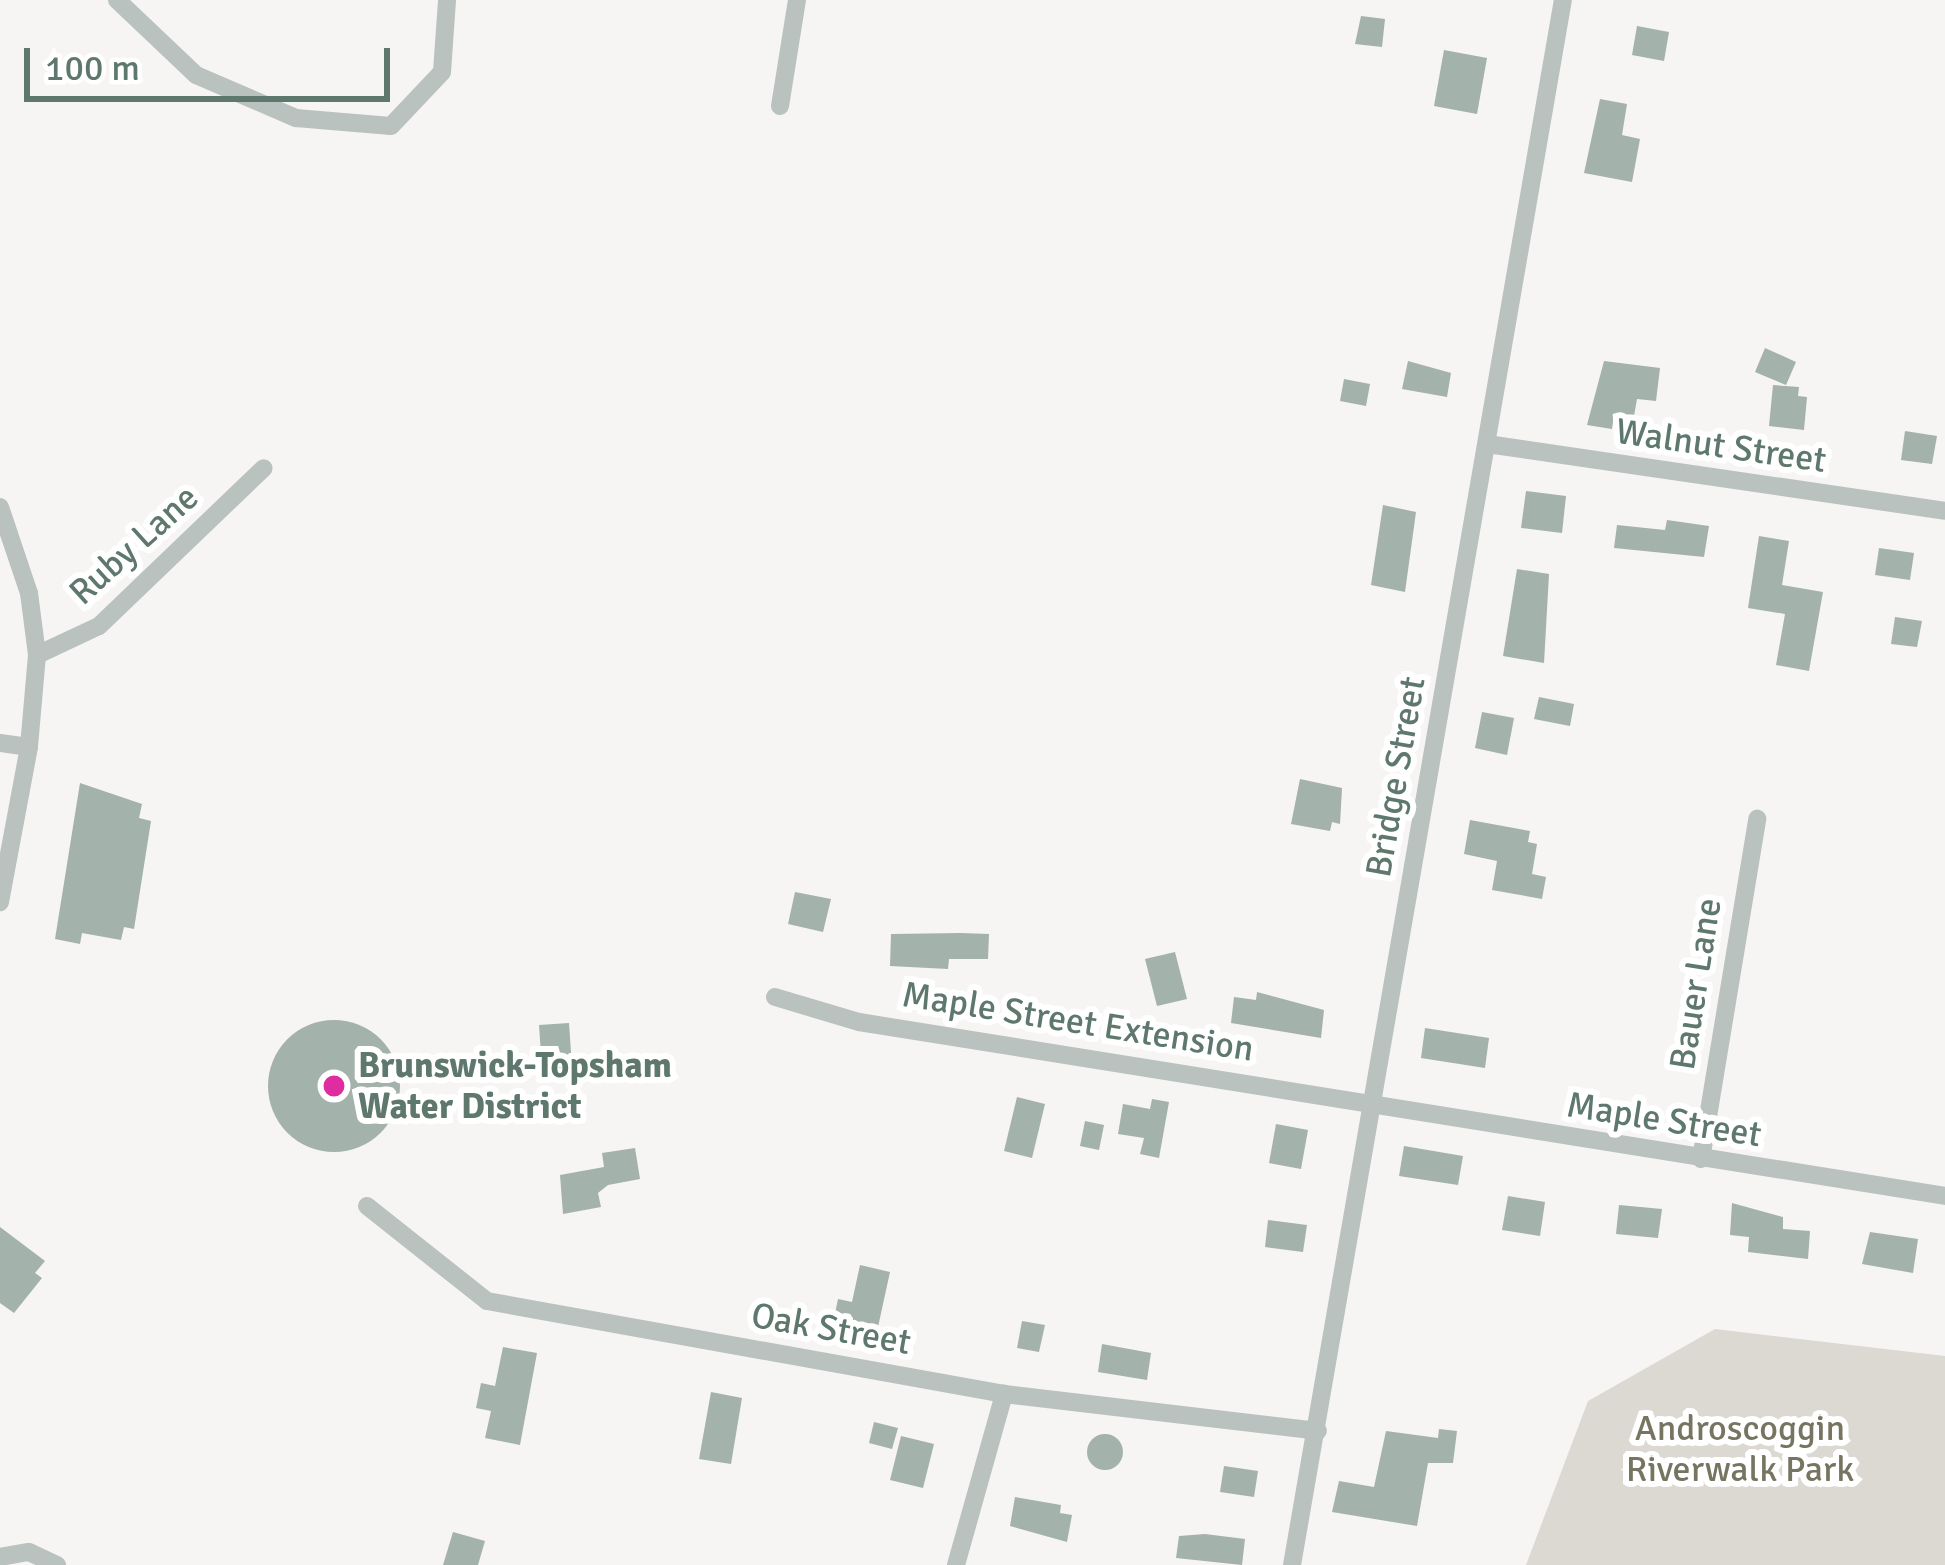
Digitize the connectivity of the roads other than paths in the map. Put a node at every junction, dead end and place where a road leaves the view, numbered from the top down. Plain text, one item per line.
1 (117, 0) edge
2 (448, 0) edge
3 (797, 0) edge
4 (1563, 0) edge
5 (780, 106) dead end
6 (1487, 445) junction
7 (264, 468) dead end
8 (0, 507) edge
9 (1945, 512) edge
10 (37, 655) junction
11 (0, 743) edge
12 (29, 747) junction
13 (1757, 819) dead end
14 (0, 902) edge
15 (775, 997) dead end
16 (1373, 1105) junction
17 (1701, 1159) junction
18 (1945, 1196) edge
19 (367, 1206) dead end
20 (1004, 1394) junction
21 (1318, 1432) junction
22 (0, 1557) edge
23 (57, 1565) edge
24 (956, 1565) edge
25 (1292, 1565) edge

1 - 2 street
3 - 5 street
4 - 6 street, Bridge Street
6 - 9 street, Walnut Street
6 - 16 street, Bridge Street
7 - 10 street, Ruby Lane
8 - 10 street
10 - 12 street
11 - 12 street
12 - 14 street
13 - 17 street, Bauer Lane
15 - 16 street, Maple Street Extension
16 - 17 street, Maple Street
16 - 21 street, Bridge Street
17 - 18 street, Maple Street
19 - 20 street, Oak Street
20 - 21 street, Oak Street
20 - 24 street
21 - 25 street, Bridge Street
22 - 23 street

